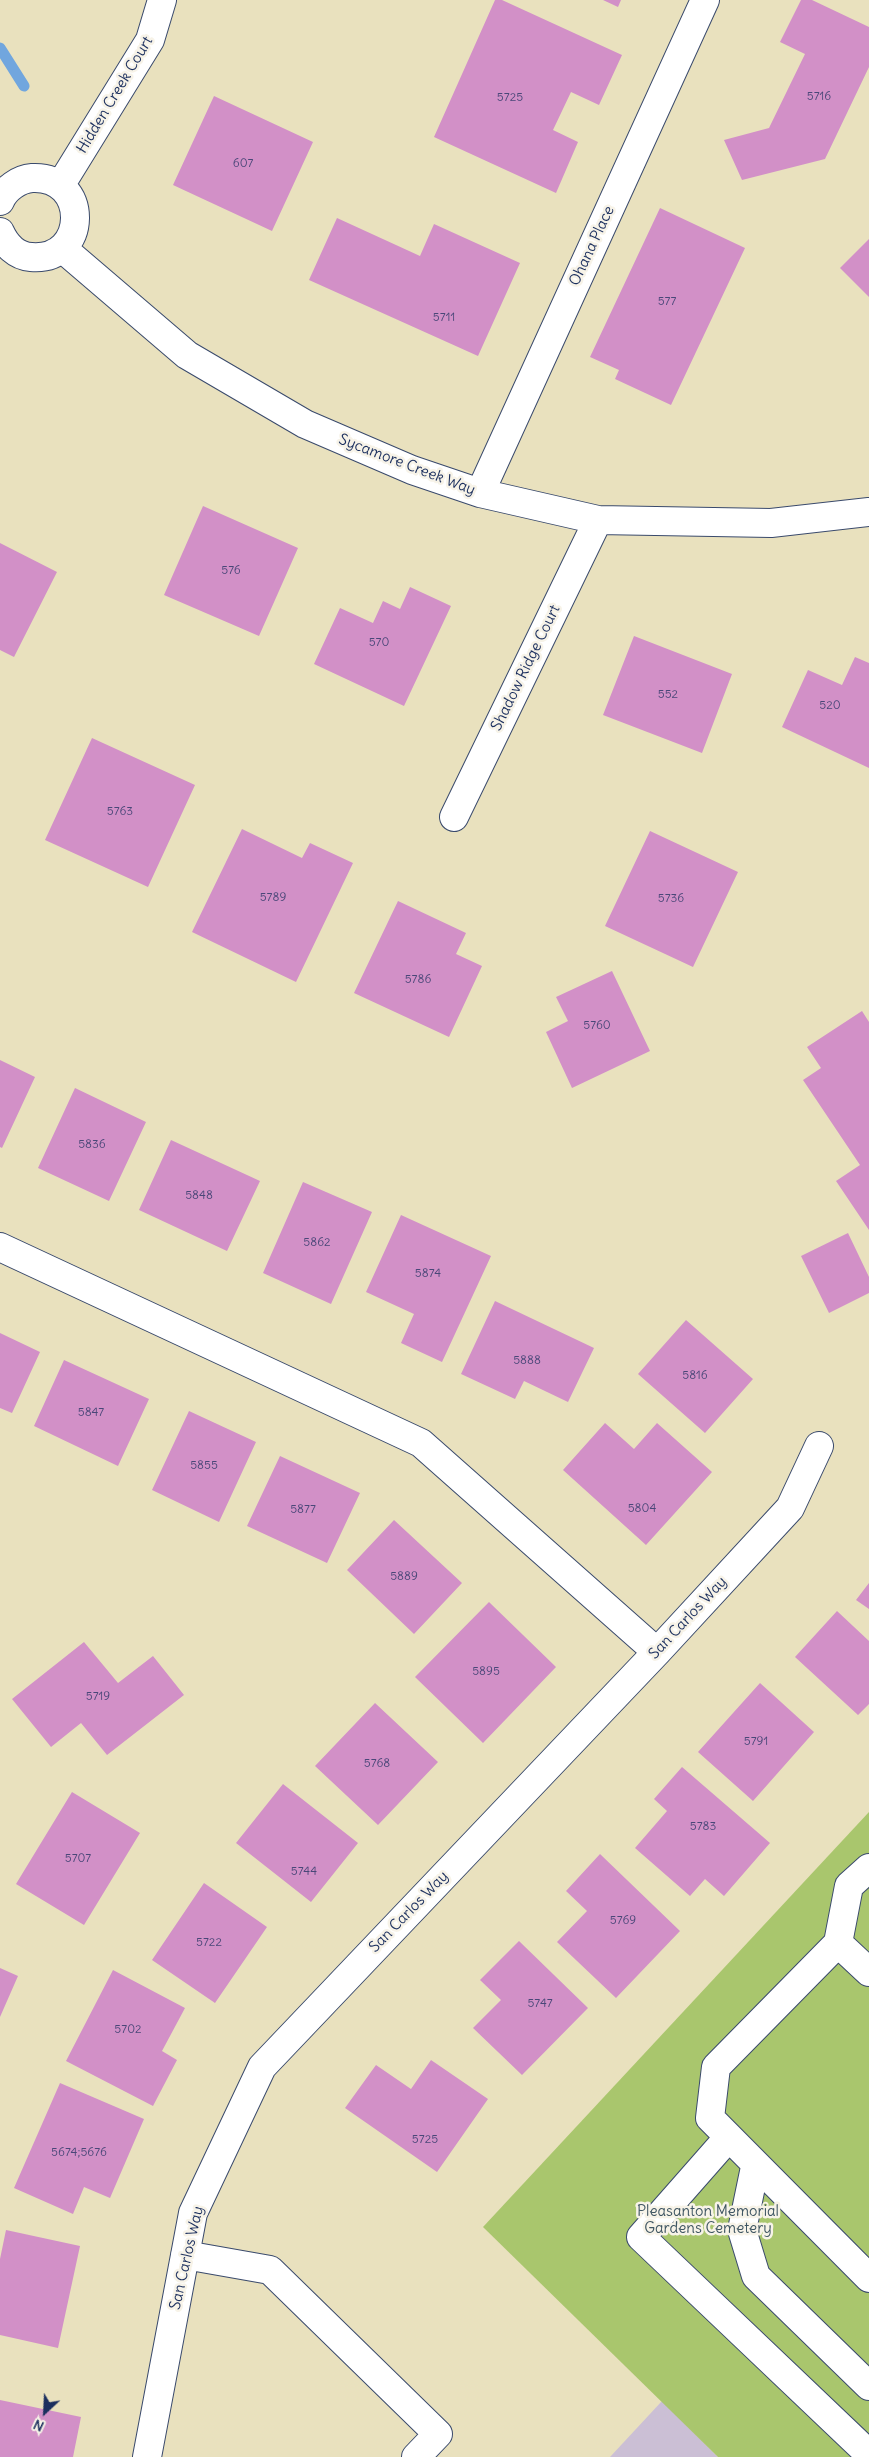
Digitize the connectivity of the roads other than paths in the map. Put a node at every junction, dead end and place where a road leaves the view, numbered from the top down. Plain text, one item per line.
1 (162, 0) edge
2 (705, 0) edge
3 (60, 186) junction
4 (4, 187) edge
5 (2, 243) edge
6 (62, 248) junction
7 (480, 493) junction
8 (869, 512) edge
9 (598, 520) junction
10 (454, 817) dead end
11 (0, 1247) edge
12 (819, 1446) dead end
13 (657, 1652) junction
14 (869, 1868) edge
15 (838, 1943) junction
16 (869, 1972) edge
17 (728, 2138) junction
18 (755, 2167) junction
19 (185, 2255) junction
20 (869, 2278) edge
21 (869, 2386) edge
22 (869, 2454) edge
23 (147, 2457) edge
24 (416, 2457) edge

1 - 3 street, Hidden Creek Court
2 - 7 street, Ohana Place
3 - 4 street
3 - 6 street
5 - 6 street
6 - 7 street, Sycamore Creek Way
7 - 9 street, Sycamore Creek Way
8 - 9 street, Sycamore Creek Way
9 - 10 street, Shadow Ridge Court
11 - 13 street
12 - 13 street, San Carlos Way
13 - 19 street, San Carlos Way
14 - 15 street
15 - 16 street
15 - 17 street
17 - 18 street
17 - 22 street
18 - 20 street
18 - 21 street
19 - 23 street, San Carlos Way
19 - 24 street

